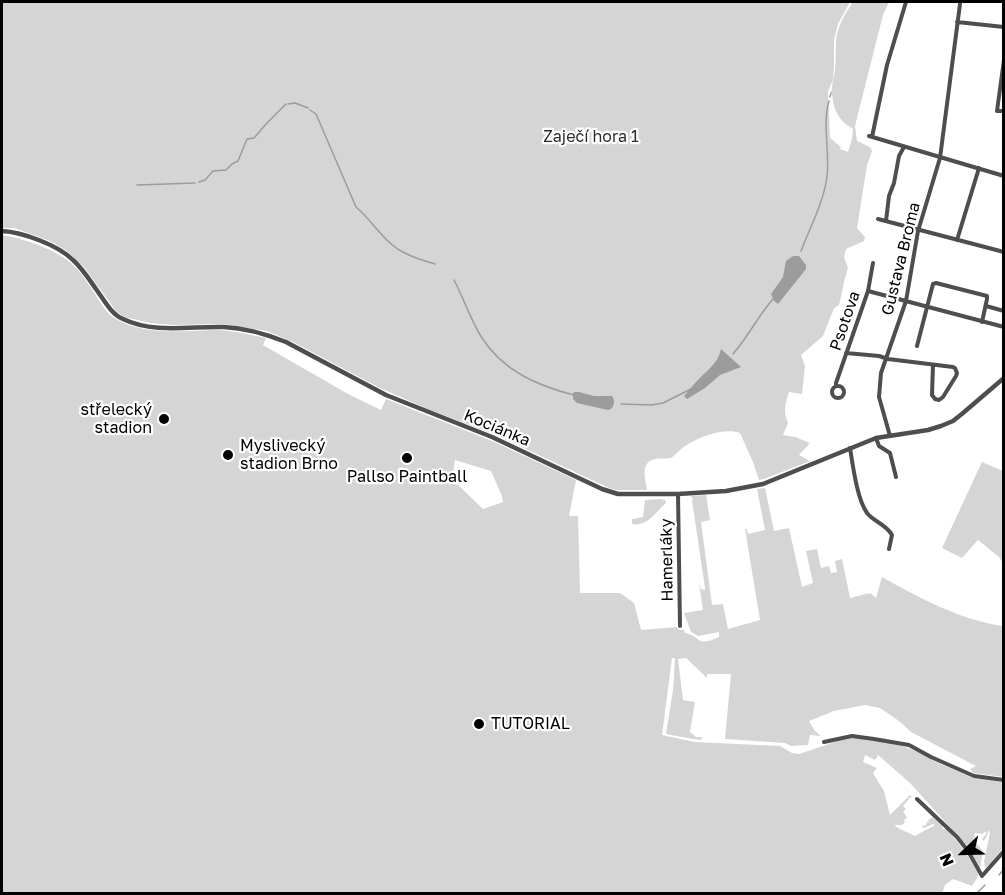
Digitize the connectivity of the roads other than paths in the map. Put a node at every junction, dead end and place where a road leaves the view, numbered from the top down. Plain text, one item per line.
1 (906, 2) edge
2 (960, 4) dead end
3 (957, 22) junction
4 (1004, 27) edge
5 (1004, 60) edge
6 (1002, 111) edge
7 (904, 147) junction
8 (940, 158) junction
9 (979, 168) junction
10 (1004, 176) edge
11 (878, 219) dead end
12 (886, 221) junction
13 (2, 231) edge
14 (918, 231) junction
15 (957, 240) junction
16 (1004, 252) edge
17 (873, 263) dead end
18 (868, 291) junction
19 (906, 301) junction
20 (986, 306) junction
21 (927, 307) junction
22 (1004, 311) edge
23 (982, 321) junction
24 (1004, 327) edge
25 (917, 346) dead end
26 (846, 353) junction
27 (885, 358) junction
28 (933, 365) junction
29 (1004, 378) edge
30 (836, 386) dead end
31 (890, 436) junction
32 (876, 438) junction
33 (850, 448) junction
34 (896, 477) dead end
35 (678, 494) junction
36 (889, 549) dead end
37 (680, 626) dead end
38 (824, 742) dead end
39 (1004, 780) edge
40 (917, 799) dead end
41 (1004, 850) edge

1 - 7 street
2 - 3 street, Gustava Broma
3 - 4 street
3 - 8 street, Gustava Broma
5 - 6 street
7 - 8 street
7 - 12 street
8 - 9 street
8 - 14 street, Gustava Broma
9 - 10 street
9 - 15 street
11 - 12 street
12 - 14 street
13 - 35 street, Kociánka
14 - 15 street
14 - 19 street, Gustava Broma
15 - 16 street
17 - 18 street, Psotova
18 - 19 street
18 - 26 street, Psotova
19 - 21 street
19 - 27 street, Gustava Broma
20 - 21 street
20 - 22 street
20 - 23 street
21 - 23 street
21 - 25 street
23 - 24 street
26 - 27 street
26 - 30 street, Psotova
27 - 28 street
27 - 31 street, Gustava Broma
28 - 28 street
29 - 31 street, Kociánka
31 - 32 street, Kociánka
32 - 33 street, Kociánka
32 - 34 street
33 - 35 street, Kociánka
33 - 36 street
35 - 37 street, Hamerláky
38 - 39 street
40 - 41 street

